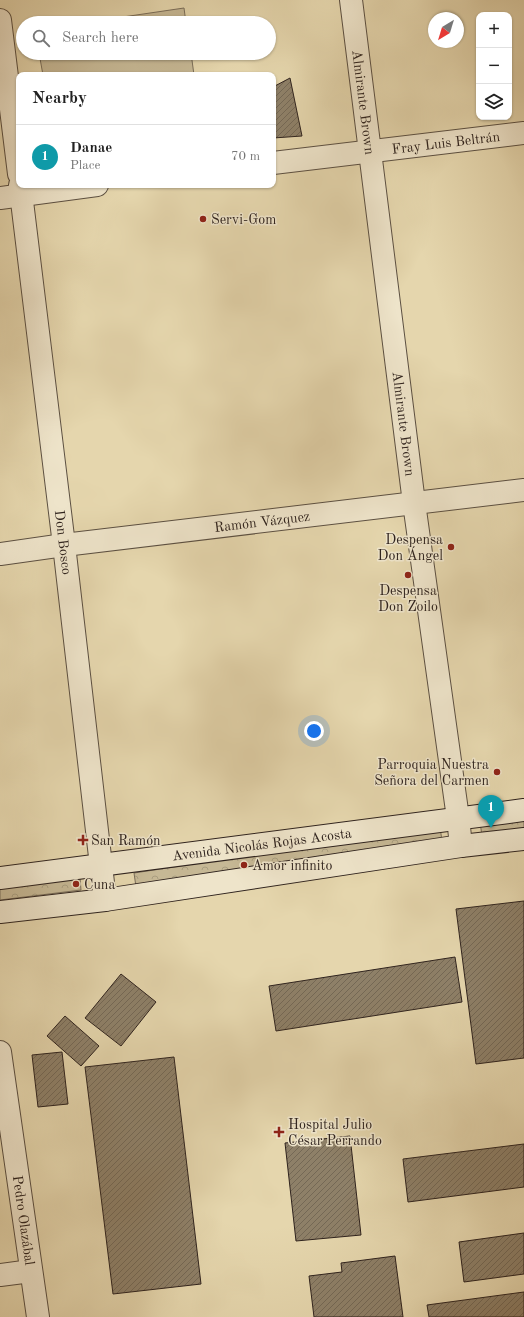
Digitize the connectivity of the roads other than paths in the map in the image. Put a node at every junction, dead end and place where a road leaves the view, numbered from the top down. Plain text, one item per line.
1 (351, 0) edge
2 (0, 20) edge
3 (524, 133) edge
4 (369, 150) junction
5 (16, 151) edge
6 (276, 163) edge
7 (16, 187) edge
8 (20, 188) edge
9 (0, 198) edge
10 (524, 490) edge
11 (414, 503) junction
12 (64, 545) junction
13 (0, 554) edge
14 (524, 810) edge
15 (458, 818) junction
16 (524, 838) edge
17 (461, 846) junction
18 (101, 865) junction
19 (0, 878) edge
20 (105, 900) junction
21 (0, 912) edge
22 (0, 1052) edge
23 (32, 1271) junction
24 (0, 1275) edge
25 (38, 1317) edge

1 - 4 street, Almirante Brown
2 - 5 street, Don Bosco
3 - 4 street, Fray Luis Beltrán
4 - 6 street, Fray Luis Beltrán
4 - 11 street, Almirante Brown
7 - 9 street
8 - 12 street, Don Bosco
10 - 11 street, Ramón Vázquez
11 - 12 street, Ramón Vázquez
11 - 15 street, Almirante Brown
12 - 13 street, Ramón Vázquez
12 - 18 street, Don Bosco
14 - 15 street, Avenida Nicolás Rojas Acosta
15 - 17 street, Almirante Brown
15 - 18 street, Avenida Nicolás Rojas Acosta
16 - 17 street
17 - 20 street
18 - 19 street, Avenida Nicolás Rojas Acosta
18 - 20 street, Don Bosco
20 - 21 street
22 - 23 street, Pedro Olazábal
23 - 24 street
23 - 25 street, Pedro Olazábal

